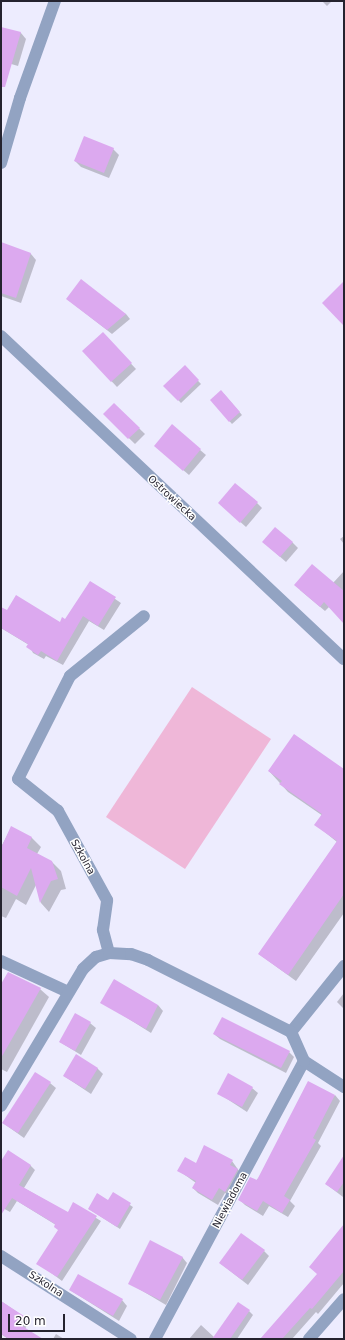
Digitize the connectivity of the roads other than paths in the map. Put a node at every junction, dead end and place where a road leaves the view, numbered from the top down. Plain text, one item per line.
1 (54, 1) edge
2 (1, 163) edge
3 (1, 336) edge
4 (144, 616) dead end
5 (344, 659) edge
6 (109, 953) junction
7 (1, 961) edge
8 (344, 966) edge
9 (68, 992) junction
10 (291, 1032) junction
11 (304, 1062) junction
12 (344, 1087) edge
13 (1, 1106) edge
14 (1, 1256) edge
15 (344, 1299) edge
16 (131, 1339) edge
17 (155, 1339) edge
18 (309, 1339) edge

1 - 2 street
3 - 5 street, Ostrowiecka
4 - 6 street, Szkolna
6 - 9 street
6 - 10 street
7 - 9 street
8 - 10 street
9 - 13 street
10 - 11 street
11 - 12 street
11 - 17 street, Niewiadoma
14 - 16 street, Szkolna
15 - 18 street

